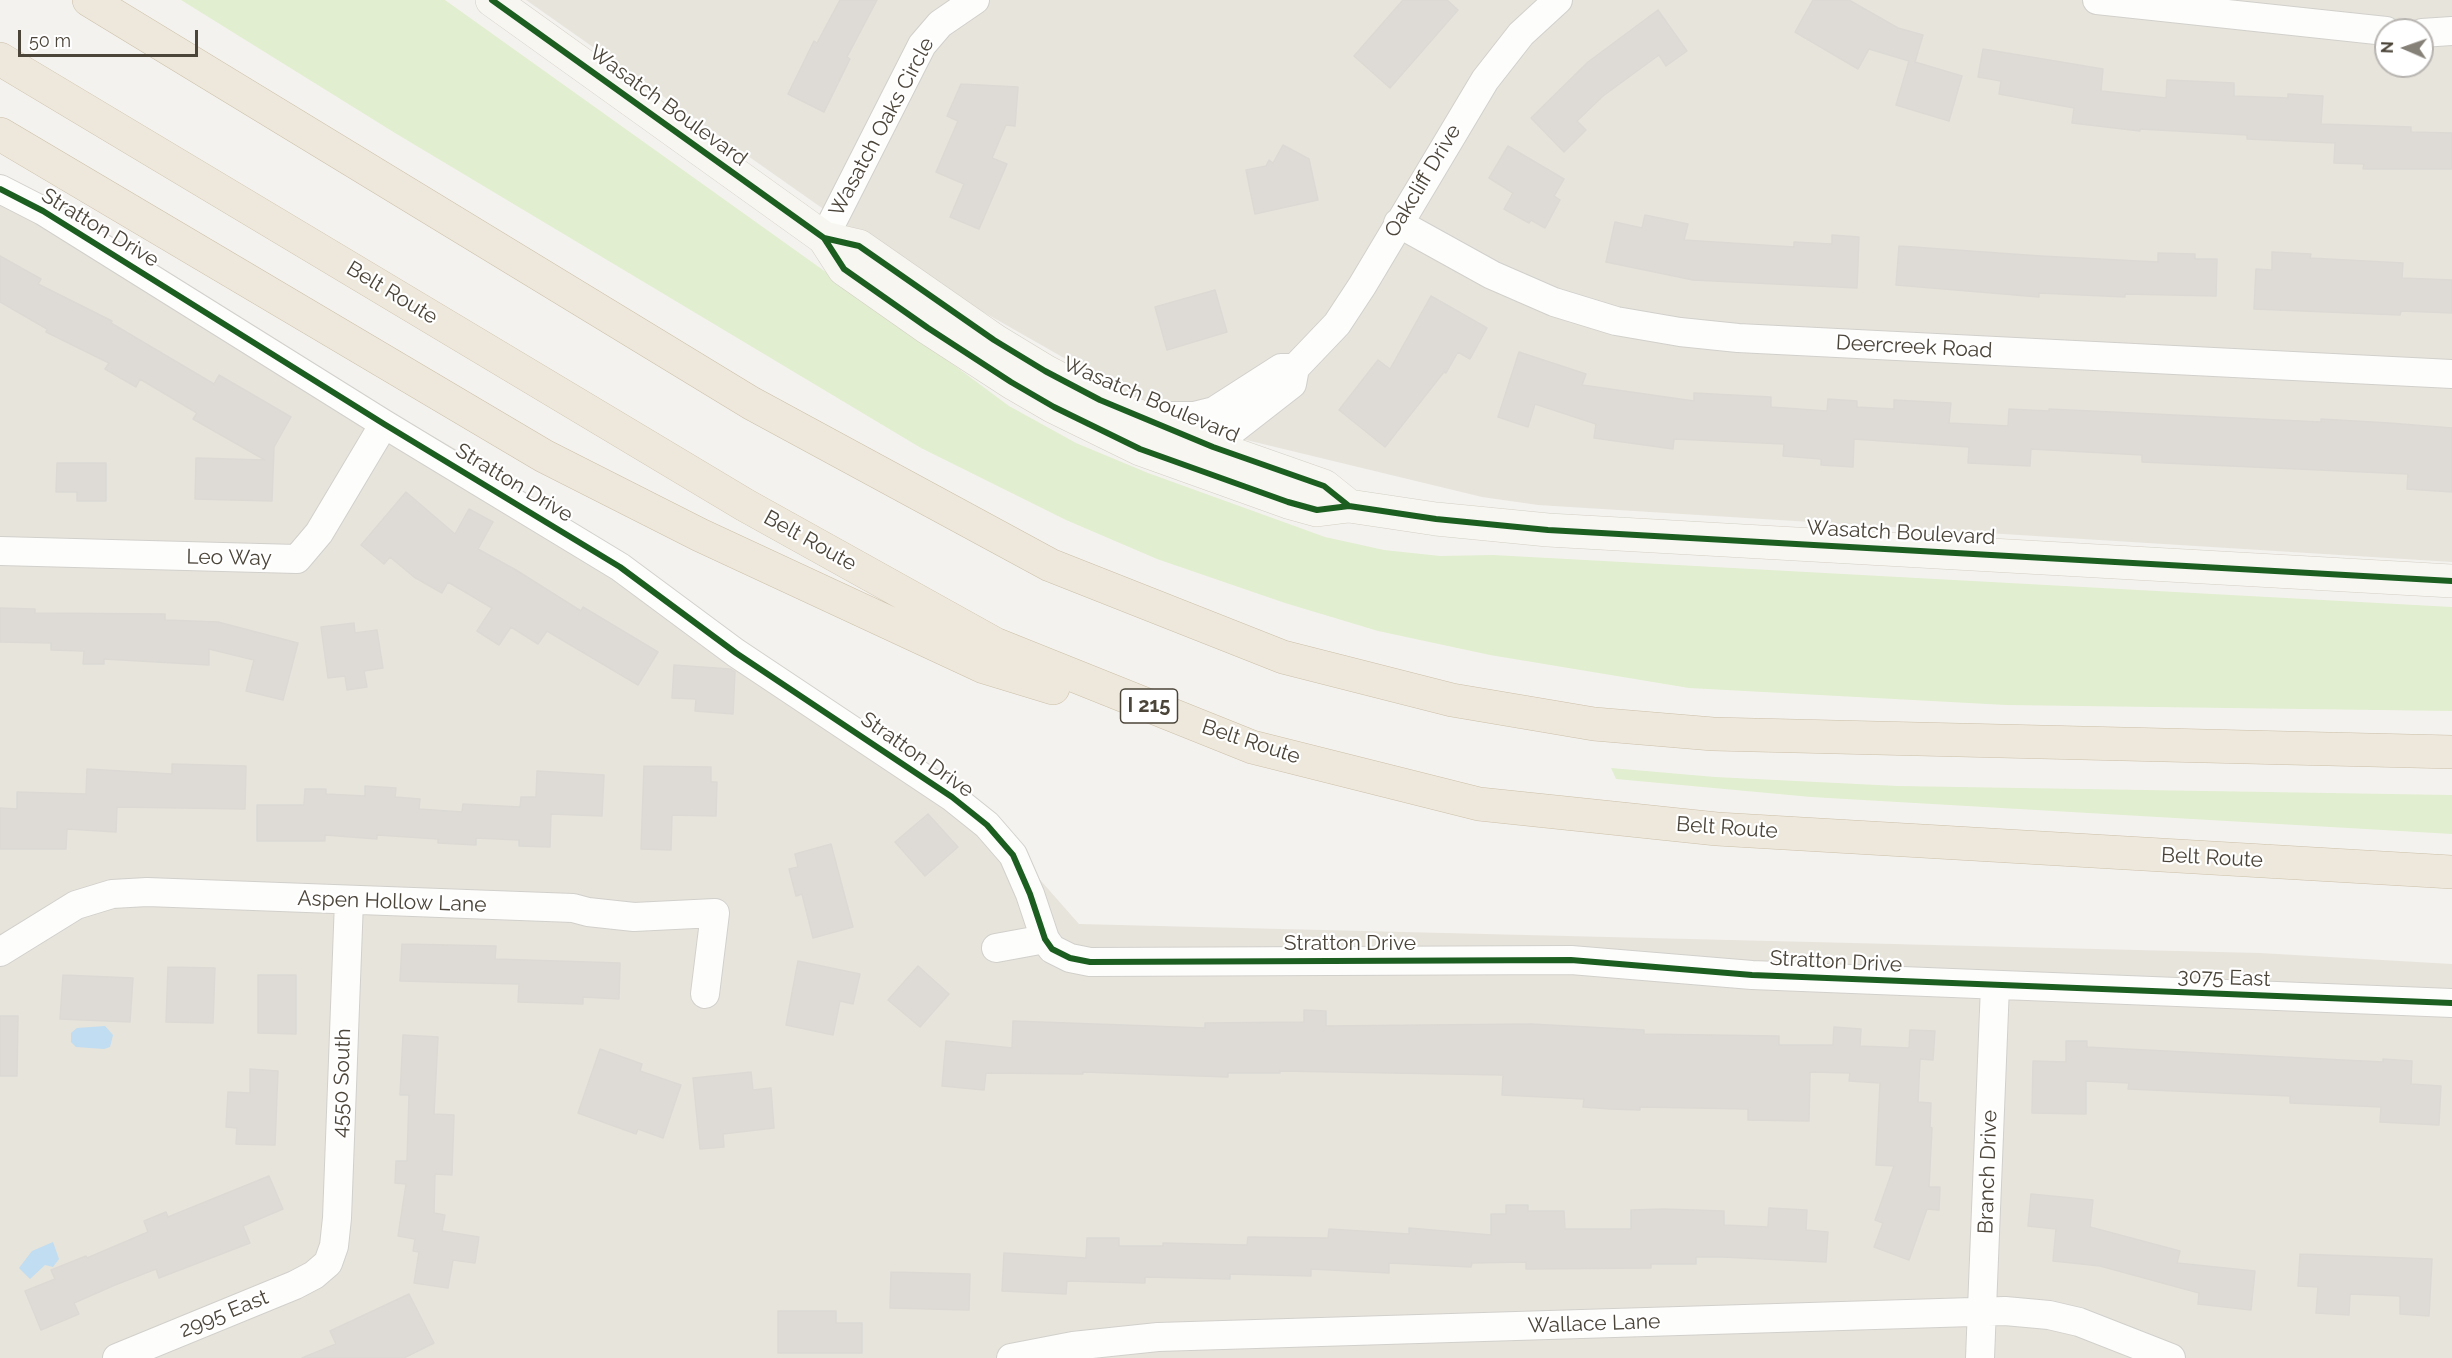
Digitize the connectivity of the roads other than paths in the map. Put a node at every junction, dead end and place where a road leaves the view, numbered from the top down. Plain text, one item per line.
1 (88, 0) edge
2 (492, 0) edge
3 (975, 0) edge
4 (1558, 0) edge
5 (2097, 0) edge
6 (2177, 4) edge
7 (2374, 29) edge
8 (2452, 31) edge
9 (2434, 32) edge
10 (0, 59) edge
11 (0, 134) edge
12 (0, 189) edge
13 (1398, 223) junction
14 (824, 238) junction
15 (1295, 368) junction
16 (2452, 374) edge
17 (1137, 416) junction
18 (384, 424) junction
19 (1213, 447) junction
20 (1187, 466) junction
21 (1349, 506) junction
22 (0, 551) edge
23 (2452, 580) edge
24 (1252, 747) junction
25 (2452, 752) edge
26 (2452, 872) edge
27 (349, 901) junction
28 (1045, 939) junction
29 (996, 948) dead end
30 (0, 952) edge
31 (1995, 986) junction
32 (705, 994) dead end
33 (2452, 1003) edge
34 (327, 1263) joint
35 (1982, 1313) junction
36 (1158, 1347) edge
37 (117, 1358) edge
38 (1011, 1358) edge
39 (1980, 1358) edge
40 (2170, 1358) edge

1 - 25 highway
2 - 14 street, Wasatch Boulevard
3 - 14 street, Wasatch Oaks Circle
4 - 13 street, Oakcliff Drive
5 - 6 street
6 - 7 street
8 - 9 street
10 - 24 highway, Belt Route / I 215
11 - 24 highway
12 - 18 street, Stratton Drive
13 - 15 street, Oakcliff Drive
13 - 16 street, Deercreek Road
14 - 17 street, Wasatch Boulevard
14 - 20 street, Wasatch Boulevard
15 - 17 street, Oakcliff Drive
15 - 19 street, Oakcliff Drive
17 - 19 street, Wasatch Boulevard
18 - 22 street, Leo Way
18 - 28 street, Stratton Drive
19 - 20 street, Oakcliff Drive
19 - 21 street, Wasatch Boulevard
20 - 21 street, Wasatch Boulevard
21 - 23 street, Wasatch Boulevard
24 - 26 highway, Belt Route / I 215
27 - 30 street, Aspen Hollow Lane
27 - 32 street, Aspen Hollow Lane
27 - 34 street, 4550 South
28 - 29 street
28 - 31 street, Stratton Drive
31 - 33 street, 3075 East
31 - 35 street, Branch Drive
34 - 37 street, 2995 East
35 - 36 street, Wallace Lane
35 - 39 street, Branch Drive
35 - 40 street, Wallace Lane
36 - 38 street, Wallace Lane

